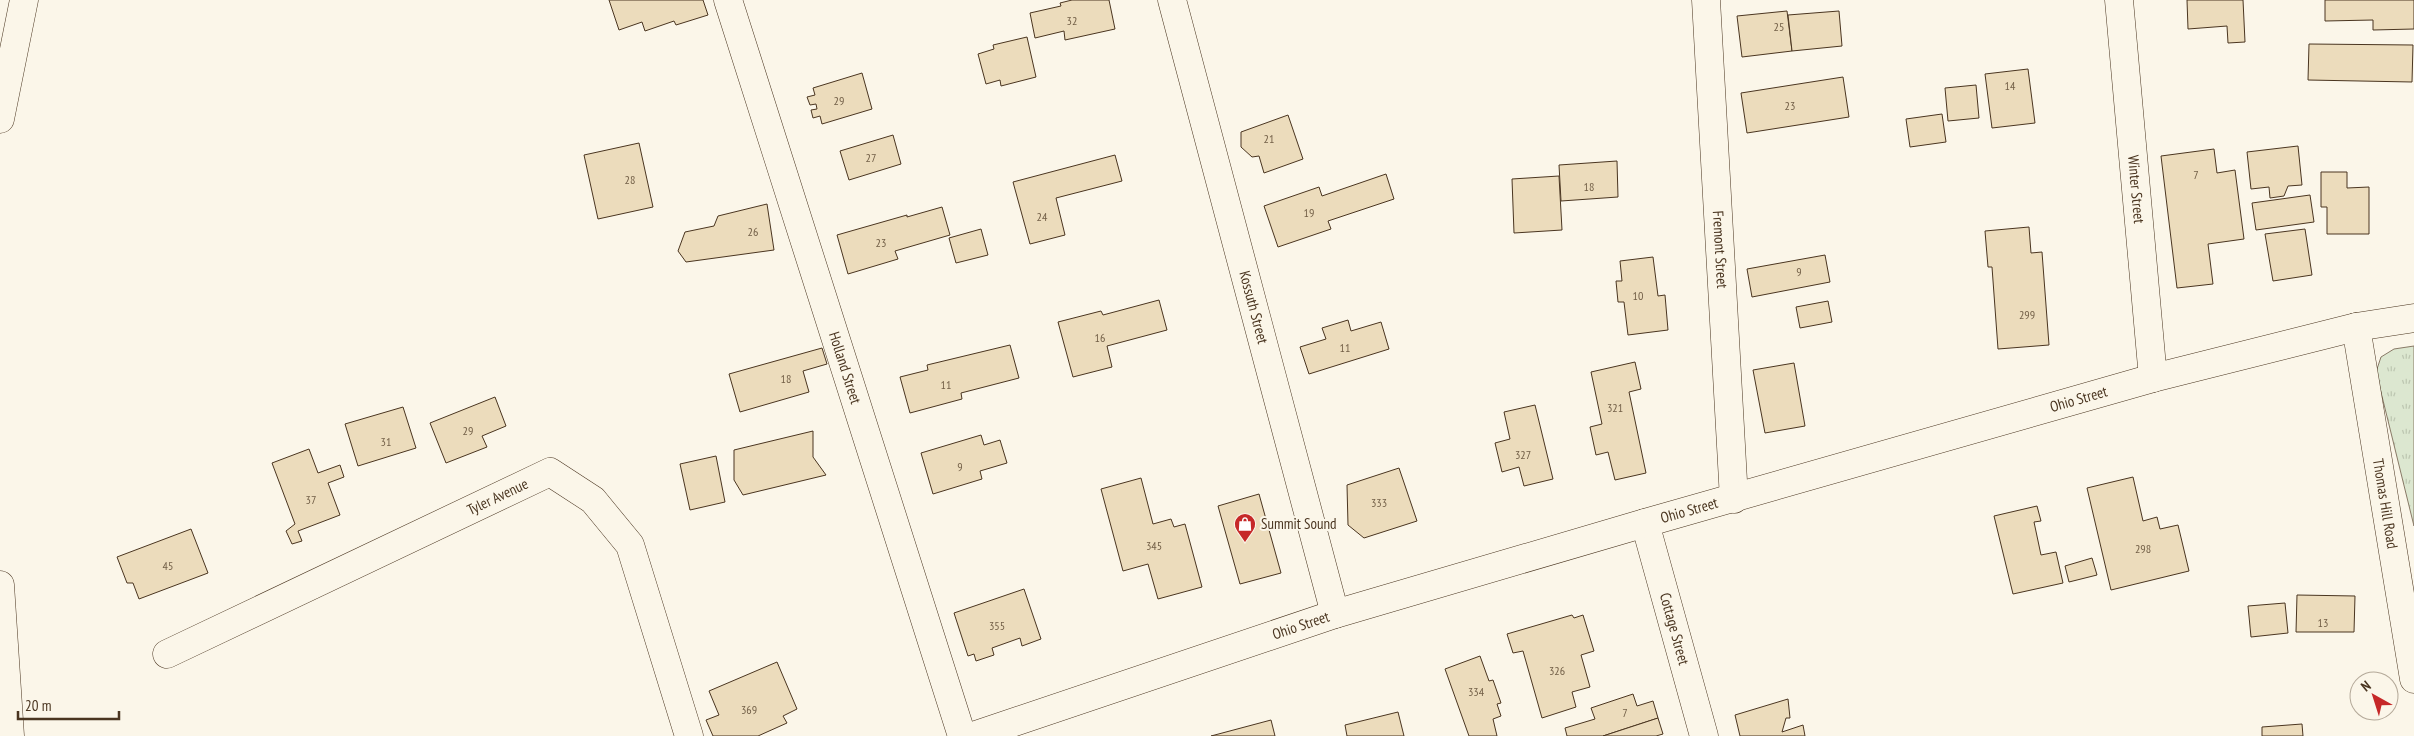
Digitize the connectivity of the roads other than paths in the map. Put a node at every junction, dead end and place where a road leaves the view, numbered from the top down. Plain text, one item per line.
1 (24, 0) edge
2 (728, 0) edge
3 (1172, 0) edge
4 (1706, 0) edge
5 (2119, 0) edge
6 (0, 119) edge
7 (2414, 318) edge
8 (2356, 327) junction
9 (2153, 378) junction
10 (1734, 499) junction
11 (1645, 523) junction
12 (0, 585) edge
13 (1335, 614) junction
14 (167, 654) dead end
15 (2414, 679) edge
16 (10, 736) edge
17 (689, 736) edge
18 (962, 736) edge
19 (973, 736) edge
20 (1704, 736) edge

1 - 6 street
2 - 18 street, Holland Street
3 - 13 street, Kossuth Street
4 - 10 street, Fremont Street
5 - 9 street, Winter Street
7 - 8 street, Ohio Street
8 - 9 street, Ohio Street
8 - 15 street, Thomas Hill Road
9 - 10 street, Ohio Street
10 - 11 street, Ohio Street
11 - 13 street, Ohio Street
11 - 20 street, Cottage Street
12 - 16 street
13 - 19 street, Ohio Street
14 - 17 street, Tyler Avenue

